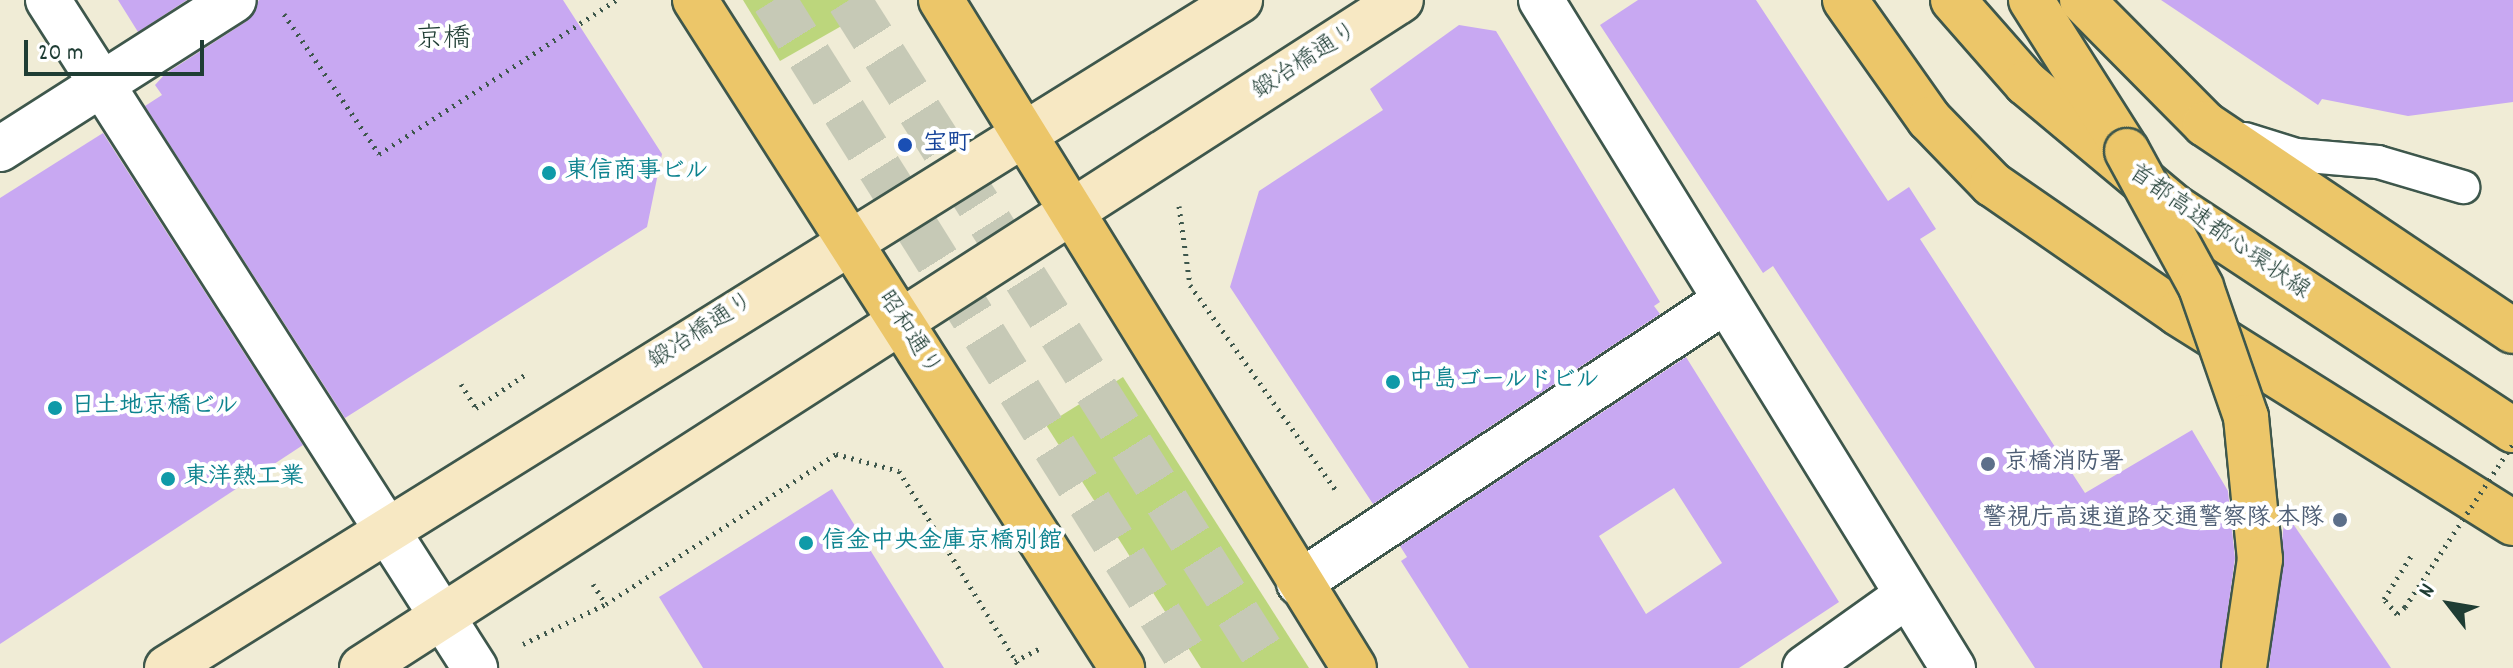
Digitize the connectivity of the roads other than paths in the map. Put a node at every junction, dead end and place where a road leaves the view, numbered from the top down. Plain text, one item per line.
1 (48, 0) edge
2 (234, 0) edge
3 (695, 0) edge
4 (941, 0) edge
5 (1240, 0) edge
6 (1401, 0) edge
7 (1541, 0) edge
8 (1845, 0) edge
9 (1953, 0) edge
10 (2031, 0) edge
11 (2082, 0) edge
12 (102, 83) junction
13 (2205, 124) junction
14 (1024, 133) junction
15 (0, 149) edge
16 (2463, 187) dead end
17 (1074, 213) junction
18 (846, 239) junction
19 (1722, 303) junction
20 (904, 325) junction
21 (2513, 331) edge
22 (2513, 430) edge
23 (2513, 523) edge
24 (392, 529) junction
25 (1299, 583) junction
26 (1906, 596) junction
27 (448, 616) junction
28 (167, 668) edge
29 (362, 668) edge
30 (475, 668) edge
31 (1122, 668) edge
32 (1354, 668) edge
33 (1805, 668) edge
34 (1953, 668) edge
35 (2244, 668) edge

1 - 12 street
2 - 12 street
3 - 18 main road, 昭和通り
4 - 14 main road
5 - 14 street, 鍛冶橋通り
6 - 17 street, 鍛冶橋通り
7 - 19 street
8 - 23 main road
9 - 22 main road, 首都高速都心環状線
10 - 35 main road, bridge
11 - 13 main road
12 - 15 street
12 - 24 street
13 - 16 lane
13 - 21 main road
14 - 17 main road
14 - 18 street, 鍛冶橋通り
17 - 20 street, 鍛冶橋通り
17 - 25 main road
18 - 20 main road, 昭和通り
18 - 24 street, 鍛冶橋通り
19 - 25 street
19 - 26 street
20 - 27 street, 鍛冶橋通り
20 - 31 main road, 昭和通り
24 - 27 street
24 - 28 street, 鍛冶橋通り
25 - 32 main road
26 - 33 street
26 - 34 street
27 - 29 street, 鍛冶橋通り
27 - 30 street

